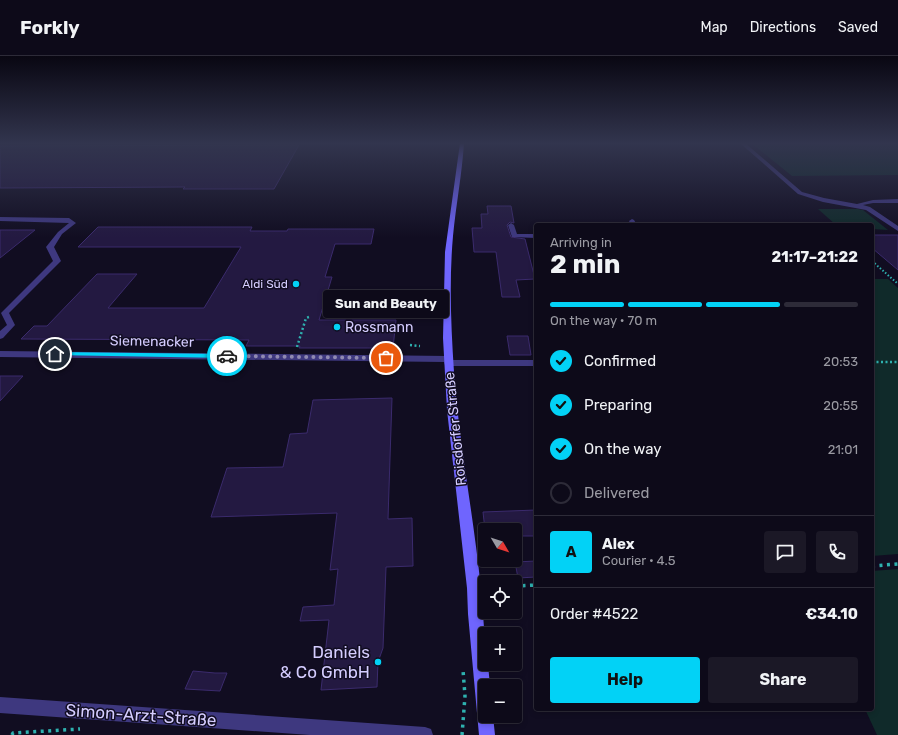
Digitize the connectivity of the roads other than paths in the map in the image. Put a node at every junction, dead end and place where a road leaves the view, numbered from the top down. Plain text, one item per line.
1 (460, 175) edge
2 (779, 175) edge
3 (898, 202) edge
4 (859, 205) junction
5 (0, 219) edge
6 (511, 225) dead end
7 (898, 229) edge
8 (534, 236) edge
9 (0, 336) edge
10 (0, 354) edge
11 (448, 361) junction
12 (534, 363) edge
13 (481, 679) edge
14 (0, 705) edge
15 (486, 723) edge
16 (425, 735) edge
17 (487, 735) edge

1 - 11 main road, Roisdorfer Straße
2 - 4 street
3 - 4 street
4 - 7 street
5 - 9 street
6 - 8 street
10 - 11 street, Siemenacker
11 - 12 street, Siemenacker
11 - 13 main road, Roisdorfer Straße
14 - 16 street, Simon-Arzt-Straße
15 - 17 main road, Roisdorfer Straße

